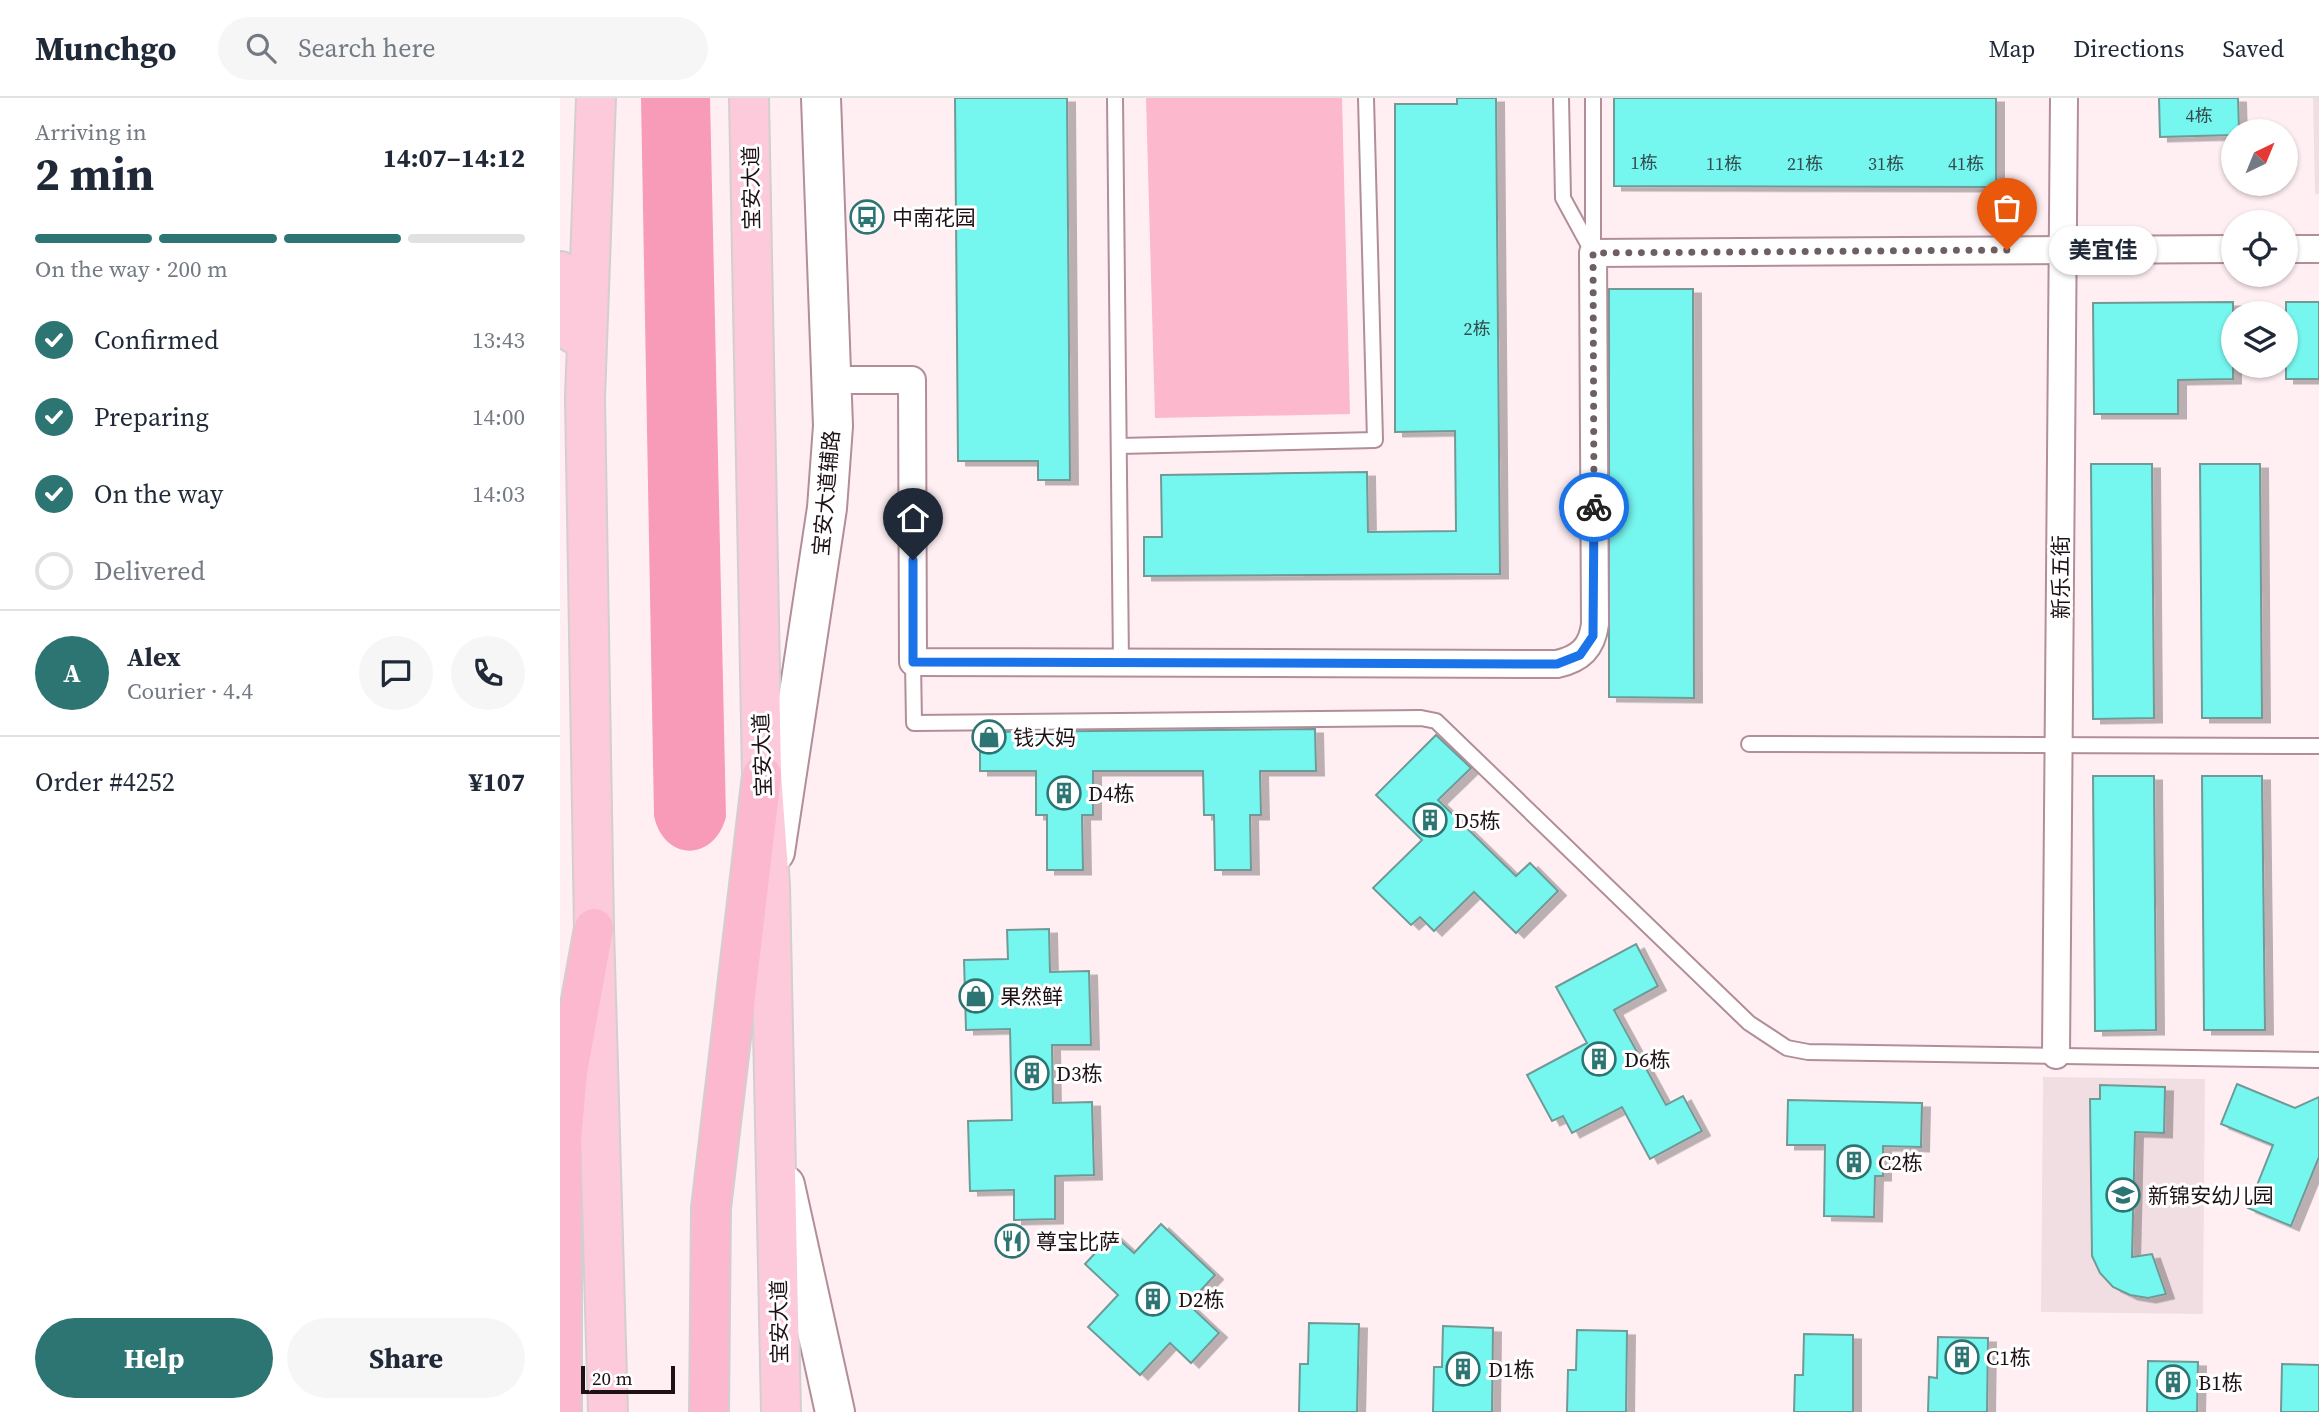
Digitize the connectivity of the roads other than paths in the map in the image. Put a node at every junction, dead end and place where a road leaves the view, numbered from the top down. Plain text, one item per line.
1 (596, 98) edge
2 (749, 98) edge
3 (821, 98) edge
4 (1115, 98) edge
5 (1366, 98) edge
6 (1561, 98) edge
7 (1592, 98) edge
8 (2064, 98) edge
9 (2221, 249) edge
10 (2298, 249) edge
11 (2319, 249) edge
12 (2063, 250) junction
13 (1593, 253) junction
14 (560, 271) edge
15 (831, 380) junction
16 (585, 398) junction
17 (1119, 446) junction
18 (913, 662) junction
19 (1121, 663) junction
20 (1749, 744) dead end
21 (2059, 745) junction
22 (2319, 746) edge
23 (762, 775) junction
24 (770, 886) junction
25 (594, 928) junction
26 (2056, 1055) junction
27 (2319, 1060) edge
28 (775, 1136) junction
29 (709, 1407) edge
30 (562, 1412) edge
31 (608, 1412) edge
32 (781, 1412) edge
33 (835, 1412) edge

1 - 16 main road
2 - 23 main road, 宝安大道
3 - 15 main road, 宝安大道辅路
4 - 17 lane
5 - 17 lane
6 - 13 lane
7 - 13 lane
8 - 12 street, 新乐五街
9 - 12 street
10 - 11 street
12 - 13 street
12 - 21 street, 新乐五街
13 - 19 street
14 - 16 main road
15 - 18 street
15 - 24 main road, 宝安大道辅路
16 - 25 main road
17 - 19 lane
18 - 19 street
18 - 26 lane
20 - 21 lane
21 - 22 lane
21 - 26 street, 新乐五街
23 - 24 main road, 宝安大道
23 - 29 highway
24 - 28 main road, 宝安大道
25 - 30 highway
25 - 31 main road
26 - 27 lane
28 - 32 main road, 宝安大道
28 - 33 main road

